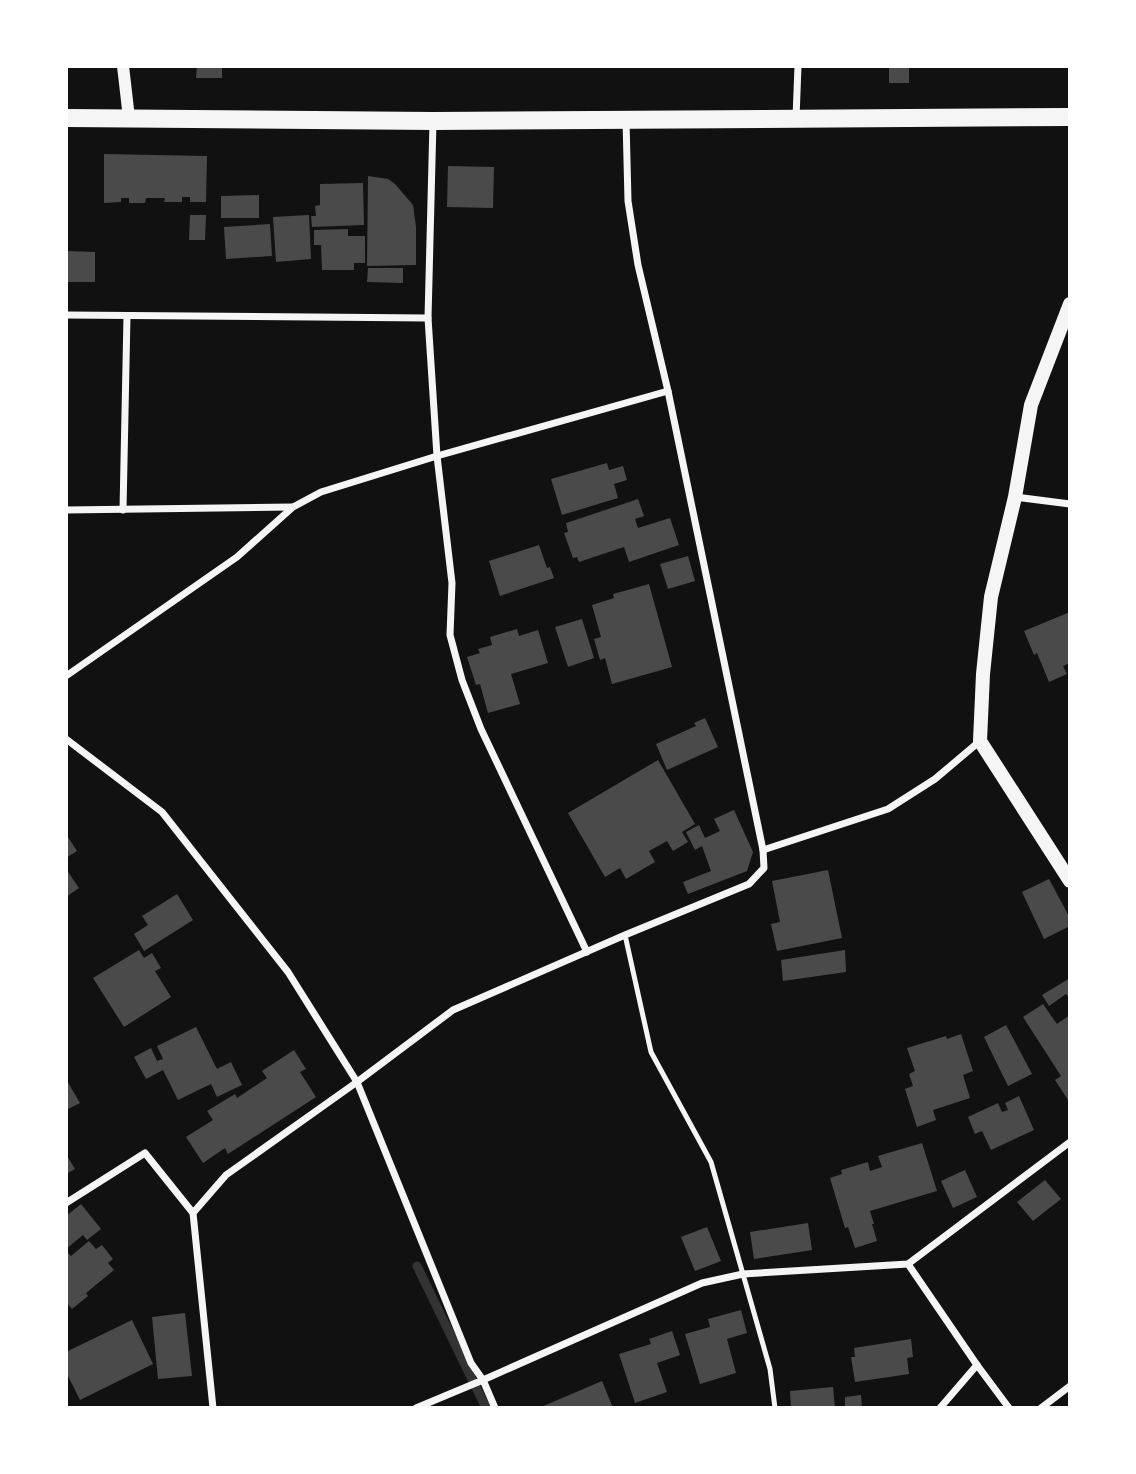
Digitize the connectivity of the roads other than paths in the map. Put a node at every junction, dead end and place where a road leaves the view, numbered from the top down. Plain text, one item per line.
1 (123, 66) edge
2 (798, 66) edge
3 (1069, 117) edge
4 (66, 118) edge
5 (128, 118) junction
6 (796, 118) junction
7 (626, 120) junction
8 (433, 121) junction
9 (1069, 304) edge
10 (66, 315) edge
11 (127, 316) junction
12 (428, 318) junction
13 (668, 391) junction
14 (437, 456) junction
15 (1015, 497) junction
16 (1069, 504) edge
17 (293, 507) junction
18 (66, 510) edge
19 (123, 510) junction
20 (66, 676) edge
21 (66, 739) edge
22 (980, 741) junction
23 (763, 850) junction
24 (1069, 881) edge
25 (625, 935) junction
26 (587, 951) junction
27 (357, 1082) junction
28 (1069, 1142) edge
29 (66, 1203) edge
30 (193, 1213) junction
31 (908, 1264) junction
32 (743, 1274) junction
33 (977, 1365) junction
34 (484, 1380) junction
35 (1069, 1386) edge
36 (213, 1408) edge
37 (416, 1408) edge
38 (495, 1408) edge
39 (775, 1408) edge
40 (940, 1408) edge
41 (1009, 1408) edge
42 (1041, 1408) edge

1 - 5 street
2 - 6 street
3 - 6 main road
4 - 5 main road
5 - 8 main road
6 - 7 main road
7 - 8 main road
7 - 13 street
8 - 12 street
9 - 15 main road
10 - 11 street
11 - 12 street
11 - 19 street
12 - 14 street
13 - 14 street
13 - 23 street
14 - 17 street
14 - 26 street
15 - 16 street
15 - 22 main road
17 - 19 street
17 - 20 street
18 - 19 street
21 - 27 street
22 - 23 street
22 - 24 main road
23 - 25 street
25 - 26 street
25 - 32 lane
26 - 27 street
27 - 30 street
27 - 34 street
28 - 31 street
29 - 30 street
30 - 36 street
31 - 32 street
31 - 33 street
32 - 34 street
32 - 39 lane
33 - 40 street
33 - 41 street
34 - 37 street
34 - 38 street
35 - 42 street

